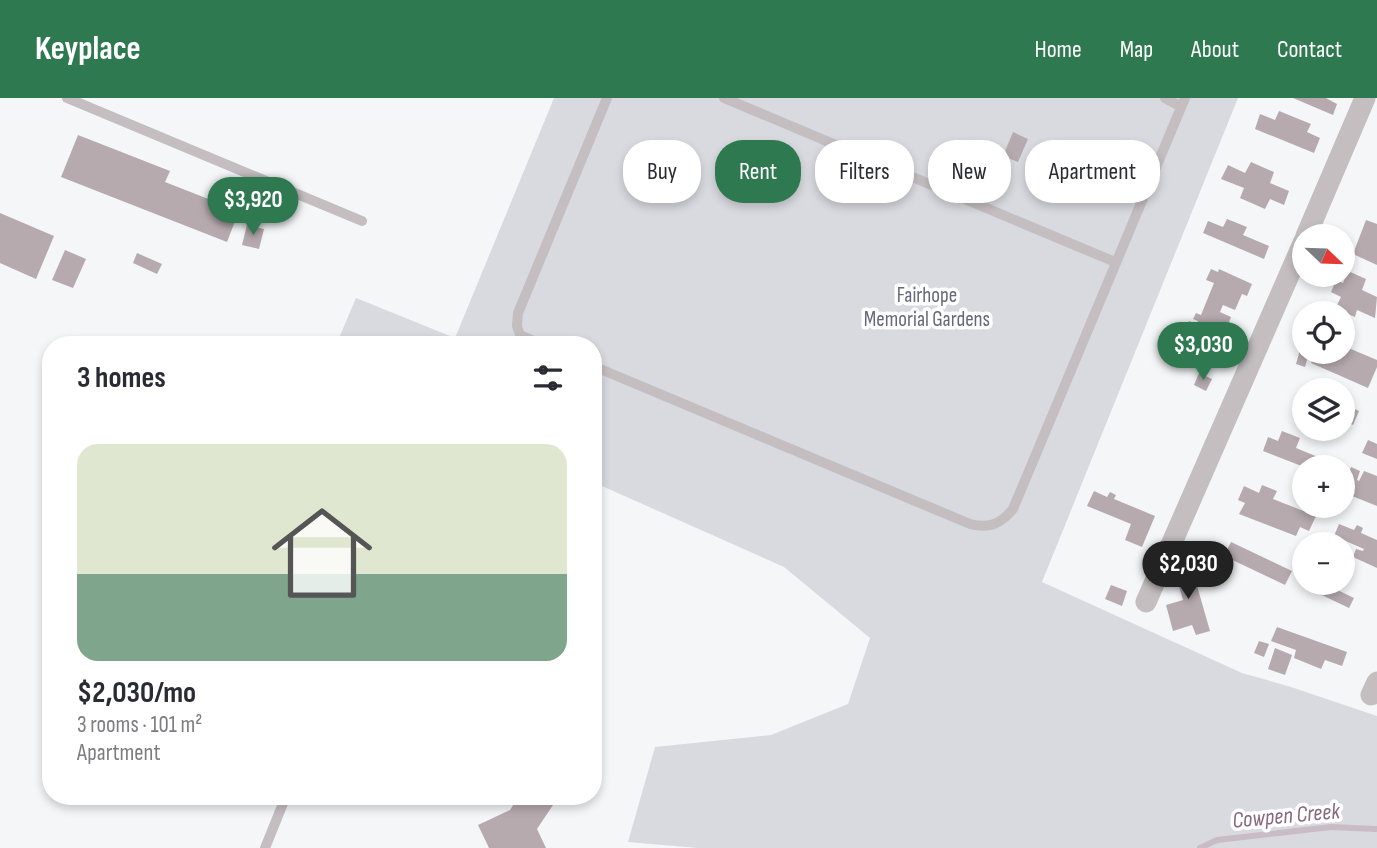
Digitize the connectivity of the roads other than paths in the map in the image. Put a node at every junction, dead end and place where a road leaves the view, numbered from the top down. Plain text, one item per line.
1 (67, 98) edge
2 (607, 98) edge
3 (724, 98) edge
4 (1164, 98) edge
5 (1365, 98) edge
6 (1183, 102) edge
7 (362, 221) dead end
8 (1311, 224) edge
9 (1115, 262) junction
10 (1292, 268) edge
11 (522, 336) edge
12 (602, 370) edge
13 (1146, 602) dead end
14 (282, 805) edge
15 (265, 848) edge

1 - 7 lane
2 - 11 lane
3 - 9 lane
4 - 6 lane
5 - 8 street
6 - 9 lane
9 - 12 lane
10 - 13 street
14 - 15 lane

